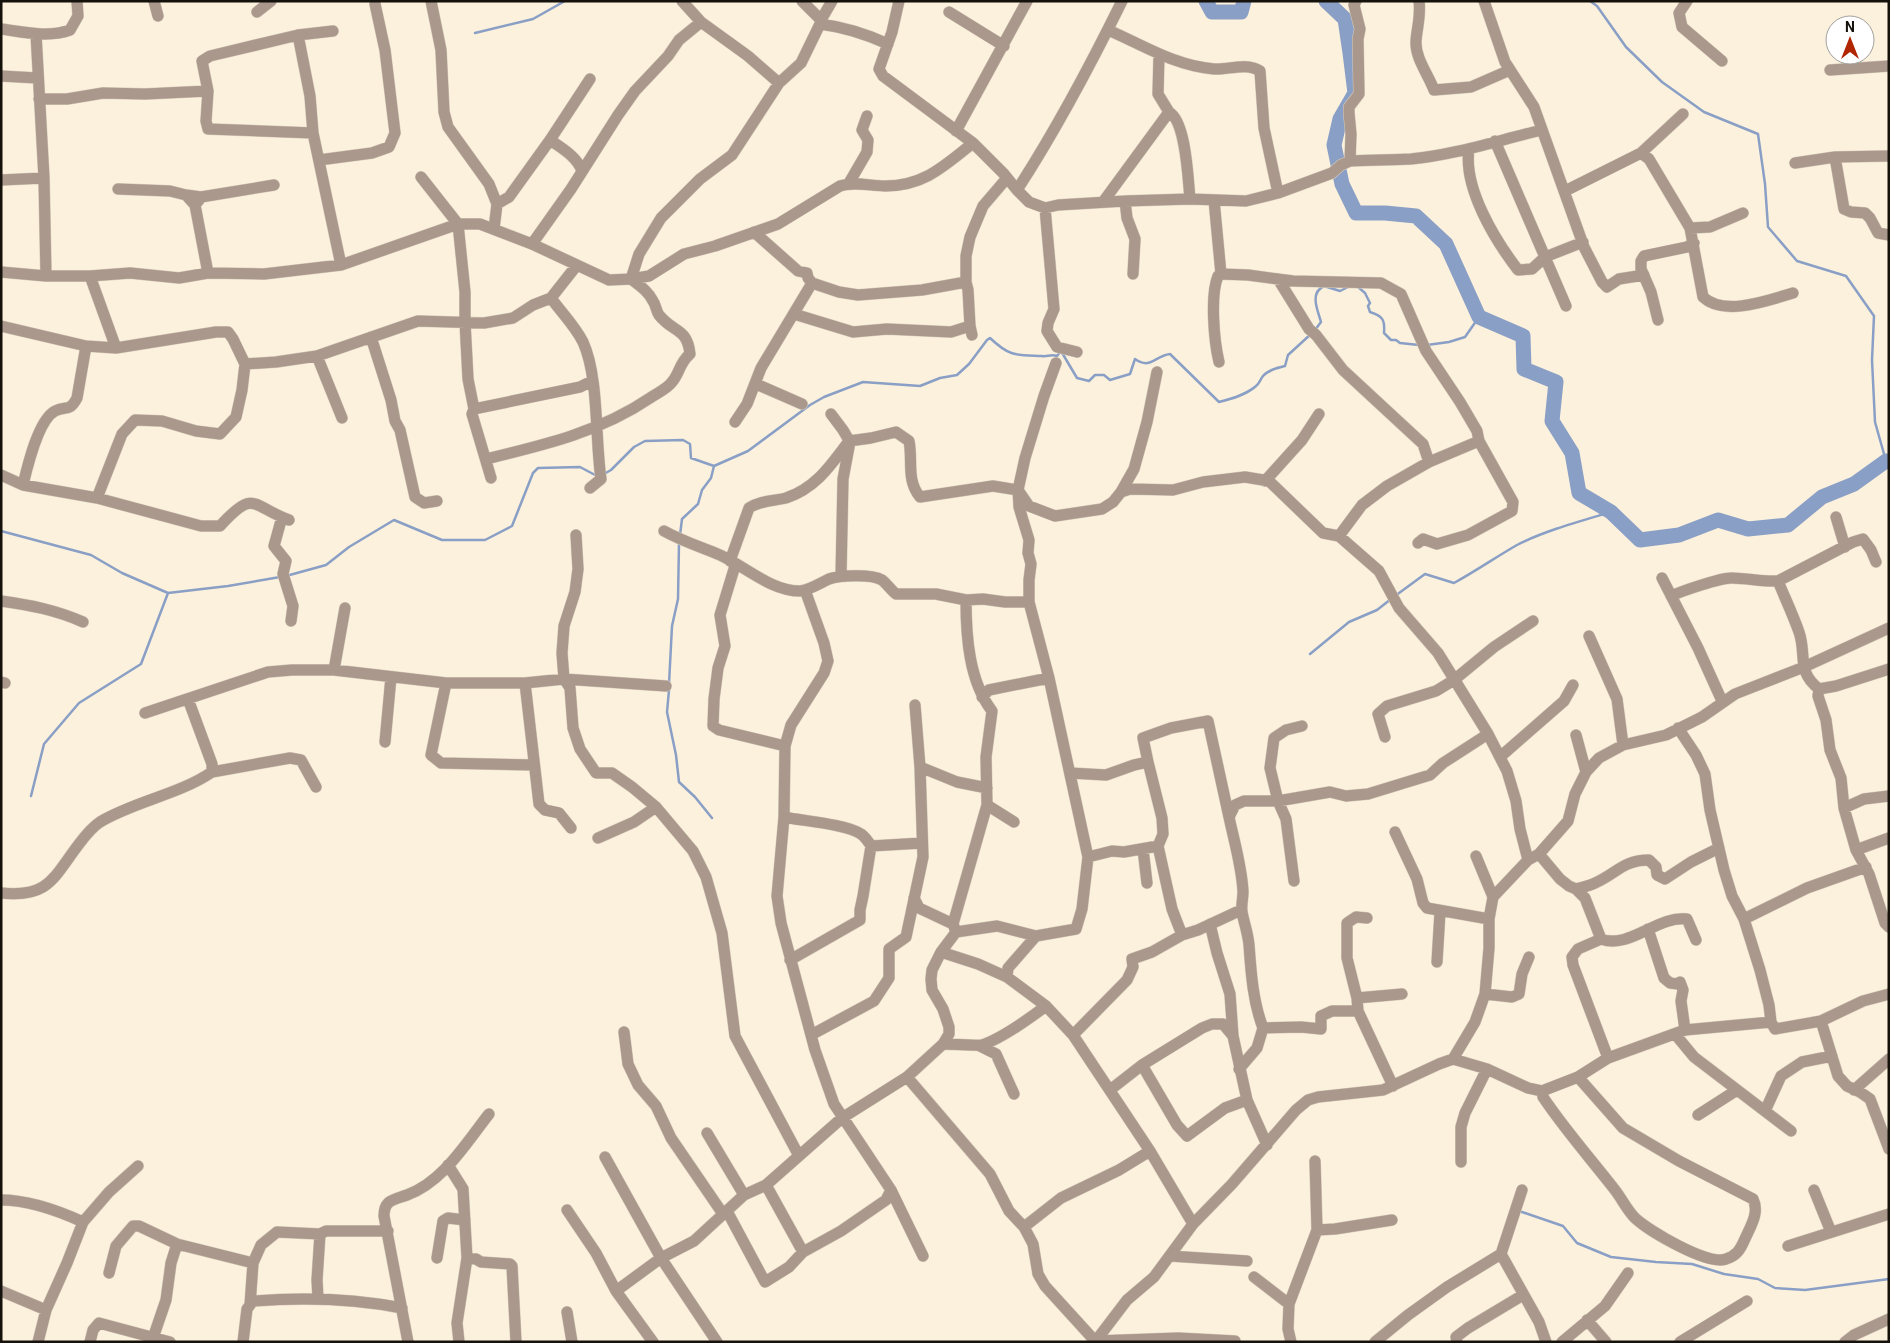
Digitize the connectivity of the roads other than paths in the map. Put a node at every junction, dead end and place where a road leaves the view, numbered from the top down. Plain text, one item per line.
1 (77, 1) edge
2 (154, 1) edge
3 (271, 1) edge
4 (430, 1) edge
5 (682, 1) edge
6 (802, 1) edge
7 (832, 1) edge
8 (899, 1) edge
9 (1027, 1) edge
10 (1122, 1) edge
11 (1356, 1) edge
12 (1419, 1) edge
13 (1484, 1) edge
14 (1687, 1) edge
15 (375, 4) dead end
16 (257, 12) dead end
17 (949, 12) dead end
18 (158, 16) dead end
19 (701, 22) junction
20 (821, 22) junction
21 (1, 30) edge
22 (1108, 30) junction
23 (333, 31) dead end
24 (36, 34) junction
25 (298, 35) junction
26 (888, 44) junction
27 (1004, 46) junction
28 (1158, 55) junction
29 (1722, 61) dead end
30 (1889, 66) edge
31 (1510, 70) junction
32 (1830, 70) dead end
33 (1, 76) edge
34 (37, 78) junction
35 (590, 79) dead end
36 (779, 84) junction
37 (208, 91) junction
38 (39, 99) junction
39 (1169, 112) junction
40 (1683, 114) dead end
41 (867, 116) dead end
42 (1542, 130) junction
43 (956, 131) junction
44 (313, 133) junction
45 (550, 140) junction
46 (1494, 141) junction
47 (973, 143) junction
48 (1469, 149) junction
49 (1641, 153) junction
50 (1835, 156) junction
51 (1889, 156) edge
52 (319, 160) junction
53 (1795, 163) dead end
54 (1341, 166) junction
55 (582, 171) junction
56 (421, 177) dead end
57 (44, 178) junction
58 (1008, 178) junction
59 (1, 180) edge
60 (849, 183) junction
61 (274, 184) dead end
62 (118, 189) dead end
63 (1017, 190) junction
64 (1565, 191) junction
65 (1278, 193) junction
66 (1190, 199) junction
67 (1214, 200) junction
68 (198, 201) junction
69 (1125, 201) junction
70 (1103, 202) junction
71 (496, 204) junction
72 (1045, 208) junction
73 (1743, 213) dead end
74 (458, 224) junction
75 (494, 228) junction
76 (1690, 228) junction
77 (754, 232) junction
78 (1889, 235) edge
79 (1583, 242) junction
80 (1694, 243) junction
81 (532, 244) junction
82 (1545, 257) junction
83 (342, 265) junction
84 (577, 265) junction
85 (1, 272) edge
86 (208, 273) junction
87 (1133, 274) dead end
88 (1221, 274) junction
89 (1644, 275) junction
90 (46, 276) junction
91 (90, 276) junction
92 (631, 279) junction
93 (1278, 279) junction
94 (812, 282) junction
95 (966, 282) junction
96 (1793, 293) dead end
97 (551, 298) junction
98 (1566, 306) dead end
99 (794, 314) junction
100 (1658, 320) dead end
101 (464, 322) junction
102 (1, 326) edge
103 (371, 337) junction
104 (86, 346) junction
105 (116, 348) junction
106 (1077, 352) dead end
107 (317, 356) junction
108 (1219, 362) dead end
109 (1056, 363) dead end
110 (245, 364) junction
111 (1157, 372) dead end
112 (592, 381) junction
113 (756, 384) junction
114 (802, 404) dead end
115 (474, 409) junction
116 (831, 414) dead end
117 (1319, 414) dead end
118 (342, 418) dead end
119 (735, 422) dead end
120 (596, 428) junction
121 (849, 440) junction
122 (1479, 441) junction
123 (486, 459) junction
124 (1429, 462) junction
125 (1, 475) edge
126 (491, 478) dead end
127 (1265, 480) junction
128 (23, 485) junction
129 (590, 488) dead end
130 (1018, 490) junction
131 (1121, 492) junction
132 (97, 498) junction
133 (437, 501) dead end
134 (1836, 517) dead end
135 (664, 531) dead end
136 (576, 536) dead end
137 (1338, 536) junction
138 (1418, 543) dead end
139 (1845, 547) junction
140 (1876, 562) dead end
141 (733, 563) junction
142 (841, 576) junction
143 (1662, 578) dead end
144 (1778, 581) junction
145 (805, 590) junction
146 (1671, 596) junction
147 (966, 600) junction
148 (1, 601) edge
149 (1029, 602) junction
150 (345, 608) dead end
151 (290, 621) dead end
152 (1533, 621) dead end
153 (82, 622) dead end
154 (1889, 628) edge
155 (1589, 636) dead end
156 (1804, 667) junction
157 (334, 670) junction
158 (1887, 671) edge
159 (391, 677) junction
160 (1049, 678) junction
161 (564, 679) junction
162 (1454, 680) junction
163 (446, 683) junction
164 (525, 683) junction
165 (1573, 685) dead end
166 (666, 686) dead end
167 (1819, 689) junction
168 (982, 697) junction
169 (188, 699) junction
170 (1722, 701) junction
171 (915, 705) dead end
172 (145, 714) dead end
173 (1302, 726) dead end
174 (1678, 728) junction
175 (1488, 734) junction
176 (1576, 735) dead end
177 (1385, 737) dead end
178 (385, 742) dead end
179 (1623, 744) junction
180 (785, 746) junction
181 (1500, 757) junction
182 (1148, 762) junction
183 (534, 765) junction
184 (920, 767) junction
185 (212, 772) junction
186 (1586, 772) junction
187 (1070, 773) junction
188 (316, 786) dead end
189 (987, 788) junction
190 (1889, 796) edge
191 (1278, 801) junction
192 (987, 805) junction
193 (656, 807) junction
194 (1844, 808) junction
195 (1229, 817) junction
196 (784, 818) junction
197 (1014, 822) dead end
198 (571, 828) dead end
199 (1395, 832) dead end
200 (598, 838) dead end
201 (1889, 838) edge
202 (922, 843) junction
203 (871, 846) junction
204 (1158, 846) junction
205 (1719, 848) junction
206 (1143, 850) junction
207 (1856, 850) junction
208 (1476, 856) dead end
209 (1088, 857) junction
210 (1533, 857) junction
211 (1866, 867) junction
212 (1294, 881) dead end
213 (1147, 883) dead end
214 (1576, 889) junction
215 (1, 893) edge
216 (1493, 897) junction
217 (914, 898) junction
218 (1242, 910) junction
219 (1440, 912) junction
220 (1367, 918) dead end
221 (1489, 919) junction
222 (1744, 919) junction
223 (1210, 924) junction
224 (1887, 924) edge
225 (954, 928) junction
226 (1648, 929) junction
227 (1182, 935) junction
228 (1036, 936) junction
229 (1601, 939) junction
230 (1696, 940) dead end
231 (941, 952) junction
232 (1529, 956) dead end
233 (790, 960) junction
234 (1437, 962) dead end
235 (1007, 977) junction
236 (1402, 994) dead end
237 (1485, 994) junction
238 (1889, 994) edge
239 (1357, 998) junction
240 (1046, 1006) junction
241 (1358, 1011) junction
242 (1821, 1021) junction
243 (1771, 1022) junction
244 (1264, 1028) junction
245 (624, 1032) dead end
246 (1680, 1032) junction
247 (811, 1035) junction
248 (1073, 1035) junction
249 (1233, 1036) junction
250 (943, 1044) junction
251 (980, 1046) junction
252 (1832, 1056) junction
253 (1608, 1058) junction
254 (1453, 1059) junction
255 (1889, 1059) edge
256 (1142, 1065) junction
257 (1240, 1069) junction
258 (1487, 1069) junction
259 (907, 1077) junction
260 (1578, 1077) junction
261 (1393, 1086) junction
262 (1110, 1090) junction
263 (1737, 1090) junction
264 (1854, 1090) junction
265 (1542, 1091) junction
266 (1014, 1094) dead end
267 (1247, 1100) junction
268 (1764, 1111) junction
269 (489, 1114) dead end
270 (1698, 1116) dead end
271 (842, 1118) junction
272 (1791, 1131) dead end
273 (708, 1133) dead end
274 (1267, 1145) junction
275 (1889, 1150) edge
276 (1150, 1151) junction
277 (605, 1156) dead end
278 (799, 1156) junction
279 (1315, 1161) dead end
280 (1461, 1162) dead end
281 (448, 1165) junction
282 (138, 1166) dead end
283 (766, 1185) junction
284 (891, 1190) junction
285 (1522, 1190) dead end
286 (1814, 1190) dead end
287 (744, 1196) junction
288 (1, 1200) edge
289 (567, 1210) dead end
290 (725, 1213) junction
291 (1889, 1214) edge
292 (465, 1220) junction
293 (1392, 1220) dead end
294 (83, 1222) junction
295 (1194, 1224) junction
296 (1024, 1227) junction
297 (1317, 1230) junction
298 (388, 1231) junction
299 (1831, 1232) junction
300 (320, 1234) junction
301 (177, 1244) junction
302 (1788, 1246) dead end
303 (803, 1252) junction
304 (1501, 1254) junction
305 (923, 1256) dead end
306 (1170, 1256) junction
307 (437, 1258) dead end
308 (467, 1258) junction
309 (661, 1258) junction
310 (1247, 1261) dead end
311 (253, 1263) junction
312 (1628, 1272) dead end
313 (109, 1273) dead end
314 (1254, 1277) dead end
315 (1, 1291) edge
316 (616, 1291) junction
317 (1523, 1295) junction
318 (318, 1298) junction
319 (1747, 1300) dead end
320 (250, 1304) junction
321 (1289, 1304) junction
322 (402, 1308) junction
323 (46, 1310) junction
324 (567, 1312) dead end
325 (1889, 1319) edge
326 (1587, 1320) junction
327 (153, 1338) junction
328 (1235, 1341) edge
329 (38, 1342) edge
330 (90, 1342) edge
331 (170, 1342) edge
332 (243, 1342) edge
333 (408, 1342) edge
334 (459, 1342) edge
335 (516, 1342) edge
336 (572, 1342) edge
337 (653, 1342) edge
338 (717, 1342) edge
339 (1095, 1342) edge
340 (1291, 1342) edge
341 (1375, 1342) edge
342 (1457, 1342) edge
343 (1546, 1342) edge
344 (1562, 1342) edge
345 (1606, 1342) edge
346 (1680, 1342) edge
347 (1845, 1342) edge

1 - 24 street
2 - 18 street
3 - 16 street
4 - 71 street
5 - 19 street
6 - 20 street
7 - 20 street
8 - 26 street
9 - 27 street
10 - 22 street
11 - 54 street
12 - 31 street
13 - 31 street
14 - 29 street
15 - 52 street
17 - 27 street
19 - 36 street
19 - 55 street
20 - 26 street
20 - 36 street
21 - 24 street
22 - 28 street
22 - 63 street
23 - 25 street
24 - 34 street
25 - 37 street
25 - 44 street
26 - 43 street
27 - 43 street
28 - 39 street
28 - 65 street
30 - 32 street
31 - 42 street
33 - 34 street
34 - 38 street
35 - 45 street
36 - 92 street
37 - 38 street
37 - 44 street
38 - 57 street
39 - 66 street
39 - 70 street
40 - 49 street
41 - 60 street
42 - 46 street
42 - 64 street
43 - 47 street
44 - 52 street
45 - 55 street
45 - 71 street
46 - 48 street
46 - 82 street
47 - 58 street
47 - 60 street
48 - 54 street
48 - 82 street
49 - 64 street
49 - 76 street
50 - 51 street
50 - 53 street
50 - 78 street
52 - 83 street
54 - 65 street
55 - 81 street
56 - 74 street
57 - 59 street
57 - 90 street
58 - 63 street
58 - 95 street
60 - 77 street
61 - 68 street
62 - 68 street
63 - 72 street
64 - 79 street
65 - 67 street
66 - 67 street
66 - 69 street
67 - 88 street
68 - 86 street
69 - 70 street
69 - 87 street
70 - 72 street
71 - 75 street
72 - 106 street
73 - 76 street
74 - 75 street
74 - 83 street
74 - 101 street
75 - 81 street
76 - 80 street
77 - 92 street
77 - 94 street
79 - 82 street
79 - 89 street
80 - 89 street
80 - 96 street
81 - 84 street
82 - 98 street
83 - 86 street
84 - 92 street
84 - 97 street
85 - 90 street
86 - 91 street
88 - 93 street
88 - 108 street
89 - 100 street
90 - 91 street
91 - 105 street
92 - 120 street
93 - 122 street
93 - 124 street
94 - 95 street
94 - 99 street
95 - 99 street
97 - 101 street
97 - 112 street
99 - 113 street
101 - 103 street
101 - 115 street
102 - 104 street
103 - 107 street
103 - 133 street
104 - 105 street
104 - 128 street
105 - 110 street
107 - 110 street
107 - 118 street
109 - 130 street
110 - 132 street
111 - 131 street
112 - 115 street
112 - 120 street
113 - 114 street
113 - 119 street
115 - 123 street
116 - 121 street
117 - 127 street
120 - 123 street
120 - 129 street
121 - 130 street
121 - 141 street
121 - 142 street
122 - 124 street
122 - 138 street
123 - 126 street
124 - 137 street
125 - 128 street
127 - 131 street
127 - 137 street
128 - 132 street
130 - 131 street
130 - 149 street
132 - 151 street
134 - 139 street
135 - 141 street
136 - 161 street
137 - 162 street
139 - 140 street
139 - 144 street
141 - 145 street
141 - 180 street
142 - 145 street
142 - 147 street
143 - 146 street
144 - 146 street
144 - 156 street
145 - 180 street
146 - 170 street
147 - 149 street
147 - 168 street
148 - 153 street
149 - 160 street
150 - 157 street
152 - 162 street
154 - 156 street
155 - 179 street
156 - 167 street
156 - 170 street
157 - 159 street
157 - 169 street
158 - 167 street
159 - 163 street
159 - 178 street
160 - 168 street
160 - 187 street
161 - 164 street
161 - 166 street
161 - 193 street
162 - 175 street
162 - 177 street
163 - 164 street
163 - 183 street
164 - 183 street
165 - 181 street
167 - 194 street
168 - 189 street
169 - 172 street
169 - 185 street
170 - 174 street
171 - 184 street
173 - 191 street
174 - 179 street
174 - 205 street
175 - 181 street
175 - 191 street
176 - 186 street
179 - 186 street
180 - 196 street
181 - 210 street
182 - 187 street
182 - 195 street
182 - 204 street
183 - 198 street
184 - 189 street
184 - 202 street
185 - 188 street
185 - 215 street
186 - 210 street
187 - 209 street
189 - 192 street
190 - 194 street
191 - 195 street
191 - 212 street
192 - 197 street
192 - 225 street
193 - 200 street
193 - 278 street
194 - 207 street
195 - 218 street
196 - 203 street
196 - 233 street
199 - 219 street
201 - 207 street
202 - 203 street
202 - 217 street
203 - 233 street
204 - 206 street
204 - 227 street
205 - 214 street
205 - 222 street
206 - 209 street
206 - 213 street
207 - 211 street
208 - 216 street
209 - 228 street
210 - 214 street
210 - 216 street
211 - 222 street
211 - 224 street
214 - 229 street
216 - 221 street
217 - 225 street
217 - 247 street
218 - 223 street
218 - 244 street
219 - 221 street
219 - 234 street
220 - 239 street
221 - 237 street
222 - 243 street
223 - 227 street
223 - 249 street
225 - 228 street
225 - 231 street
226 - 229 street
226 - 230 street
226 - 246 street
227 - 248 street
228 - 235 street
229 - 253 street
231 - 235 street
231 - 250 street
232 - 237 street
233 - 247 street
235 - 240 street
236 - 239 street
237 - 254 street
238 - 242 street
239 - 241 street
240 - 248 street
240 - 251 street
241 - 244 street
241 - 261 street
242 - 243 street
242 - 252 street
243 - 246 street
244 - 257 street
245 - 290 street
246 - 253 street
246 - 263 street
247 - 271 street
248 - 262 street
249 - 256 street
249 - 257 street
250 - 251 street
250 - 259 street
251 - 266 street
252 - 264 street
252 - 268 street
253 - 260 street
254 - 258 street
254 - 261 street
255 - 264 street
256 - 262 street
256 - 267 street
257 - 267 street
258 - 265 street
258 - 280 street
259 - 271 street
259 - 296 street
260 - 265 street
260 - 265 street
261 - 274 street
262 - 276 street
263 - 268 street
263 - 270 street
264 - 275 street
267 - 274 street
268 - 272 street
269 - 281 street
271 - 278 street
271 - 284 street
273 - 287 street
274 - 295 street
276 - 295 street
276 - 296 street
277 - 309 street
278 - 283 street
279 - 297 street
281 - 292 street
281 - 298 street
282 - 294 street
283 - 287 street
283 - 303 street
284 - 303 street
284 - 305 street
285 - 304 street
286 - 299 street
287 - 290 street
288 - 294 street
289 - 316 street
290 - 303 street
290 - 309 street
291 - 299 street
292 - 307 street
292 - 308 street
293 - 297 street
294 - 323 street
295 - 306 street
296 - 339 street
297 - 321 street
298 - 300 street
298 - 322 street
299 - 302 street
300 - 311 street
300 - 318 street
301 - 311 street
301 - 313 street
301 - 327 street
304 - 317 street
304 - 341 street
306 - 310 street
306 - 339 street
308 - 334 street
308 - 335 street
309 - 316 street
309 - 338 street
311 - 320 street
312 - 326 street
314 - 321 street
315 - 323 street
316 - 337 street
317 - 342 street
317 - 343 street
318 - 320 street
318 - 322 street
319 - 346 street
320 - 332 street
321 - 340 street
322 - 333 street
323 - 329 street
324 - 336 street
325 - 347 street
326 - 344 street
326 - 345 street
327 - 330 street
327 - 331 street
328 - 339 street

